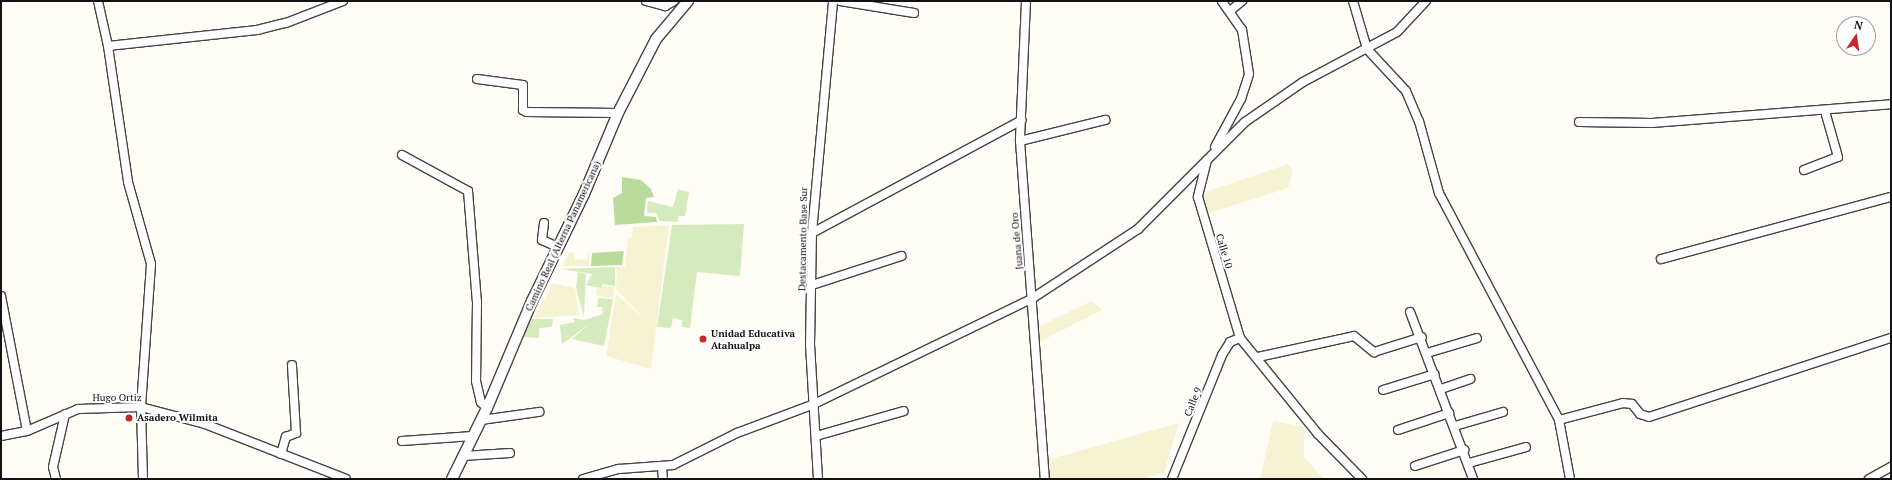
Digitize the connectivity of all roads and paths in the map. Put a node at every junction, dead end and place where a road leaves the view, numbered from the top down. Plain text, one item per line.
1 (98, 1) edge
2 (343, 1) edge
3 (646, 1) edge
4 (674, 1) edge
5 (688, 1) edge
6 (833, 1) edge
7 (840, 1) edge
8 (1026, 1) edge
9 (1222, 1) edge
10 (1242, 1) edge
11 (1353, 1) edge
12 (1426, 1) edge
13 (1230, 11) junction
14 (914, 13) dead end
15 (108, 46) junction
16 (1367, 49) junction
17 (477, 79) dead end
18 (1891, 104) edge
19 (1825, 111) junction
20 (618, 113) junction
21 (1022, 120) junction
22 (1105, 120) dead end
23 (1579, 122) dead end
24 (1020, 141) junction
25 (402, 155) dead end
26 (1207, 159) junction
27 (1804, 170) dead end
28 (1891, 197) edge
29 (544, 223) dead end
30 (812, 233) junction
31 (558, 247) junction
32 (901, 256) dead end
33 (1661, 259) dead end
34 (812, 285) junction
35 (1, 296) edge
36 (1033, 298) junction
37 (1410, 312) dead end
38 (1422, 337) junction
39 (1240, 338) junction
40 (1477, 338) dead end
41 (1891, 338) edge
42 (1427, 353) junction
43 (1258, 357) junction
44 (292, 365) dead end
45 (1435, 374) junction
46 (1470, 379) dead end
47 (1440, 388) junction
48 (1384, 390) dead end
49 (814, 404) junction
50 (141, 407) junction
51 (487, 408) junction
52 (904, 411) dead end
53 (539, 412) dead end
54 (1503, 412) dead end
55 (1449, 413) junction
56 (65, 414) junction
57 (481, 420) junction
58 (1559, 420) junction
59 (1455, 426) junction
60 (1398, 430) dead end
61 (27, 431) junction
62 (1, 436) edge
63 (473, 436) junction
64 (816, 436) junction
65 (402, 441) dead end
66 (1526, 447) dead end
67 (1464, 450) junction
68 (510, 453) dead end
69 (281, 454) junction
70 (463, 456) junction
71 (1469, 464) junction
72 (1415, 466) dead end
73 (1891, 467) edge
74 (662, 468) junction
75 (610, 475) edge
76 (56, 479) edge
77 (143, 479) edge
78 (346, 479) edge
79 (452, 479) edge
80 (583, 479) edge
81 (663, 479) edge
82 (818, 479) edge
83 (1045, 479) edge
84 (1172, 479) edge
85 (1362, 479) edge
86 (1472, 479) edge
87 (1570, 479) edge
88 (1869, 479) edge

1 - 15 street
2 - 15 street
3 - 4 street
5 - 20 street, Camino Real (Alterna Panamericana)
6 - 30 street, Destacamento Base Sur
7 - 14 street
8 - 21 street, Juana de Oro
9 - 13 street, Calle 10
10 - 13 street
11 - 16 street
12 - 16 street
13 - 26 street, Calle 10
15 - 50 street
16 - 26 street
16 - 58 street
17 - 20 street
18 - 19 street
19 - 23 street
19 - 27 street
20 - 31 street, Camino Real (Alterna Panamericana)
21 - 24 street, Juana de Oro
21 - 30 street
22 - 24 street
24 - 36 street, Juana de Oro
25 - 51 street
26 - 36 street
26 - 39 street, Calle 10
28 - 33 street
29 - 31 street
30 - 34 street, Destacamento Base Sur
31 - 51 street, Camino Real (Alterna Panamericana)
32 - 34 street
34 - 49 street, Destacamento Base Sur
35 - 61 street
36 - 49 street
36 - 83 street, Juana de Oro
37 - 38 street
38 - 42 street
38 - 43 street
39 - 43 street, Calle 10
39 - 84 street, Calle 9
40 - 42 street
41 - 58 street
42 - 45 street
43 - 85 street, Calle 10
44 - 69 street
45 - 47 street
45 - 48 street
46 - 47 street
47 - 55 street
49 - 64 street, Destacamento Base Sur
49 - 74 street
50 - 56 street, Hugo Ortiz
50 - 69 street, Hugo Ortiz
50 - 77 street
51 - 57 street, Camino Real (Alterna Panamericana)
52 - 64 street
53 - 57 street
54 - 59 street
55 - 59 street
55 - 60 street
56 - 61 street, Hugo Ortiz
56 - 76 street
57 - 63 street, Camino Real (Alterna Panamericana)
58 - 87 street
59 - 67 street
61 - 62 street, Hugo Ortiz
63 - 65 street
63 - 70 street, Camino Real (Alterna Panamericana)
64 - 82 street, Destacamento Base Sur
66 - 71 street
67 - 71 street
67 - 72 street
68 - 70 street
69 - 78 street, Hugo Ortiz
70 - 79 street, Camino Real (Alterna Panamericana)
71 - 86 street
73 - 88 street
74 - 75 street
74 - 81 street
75 - 80 street

